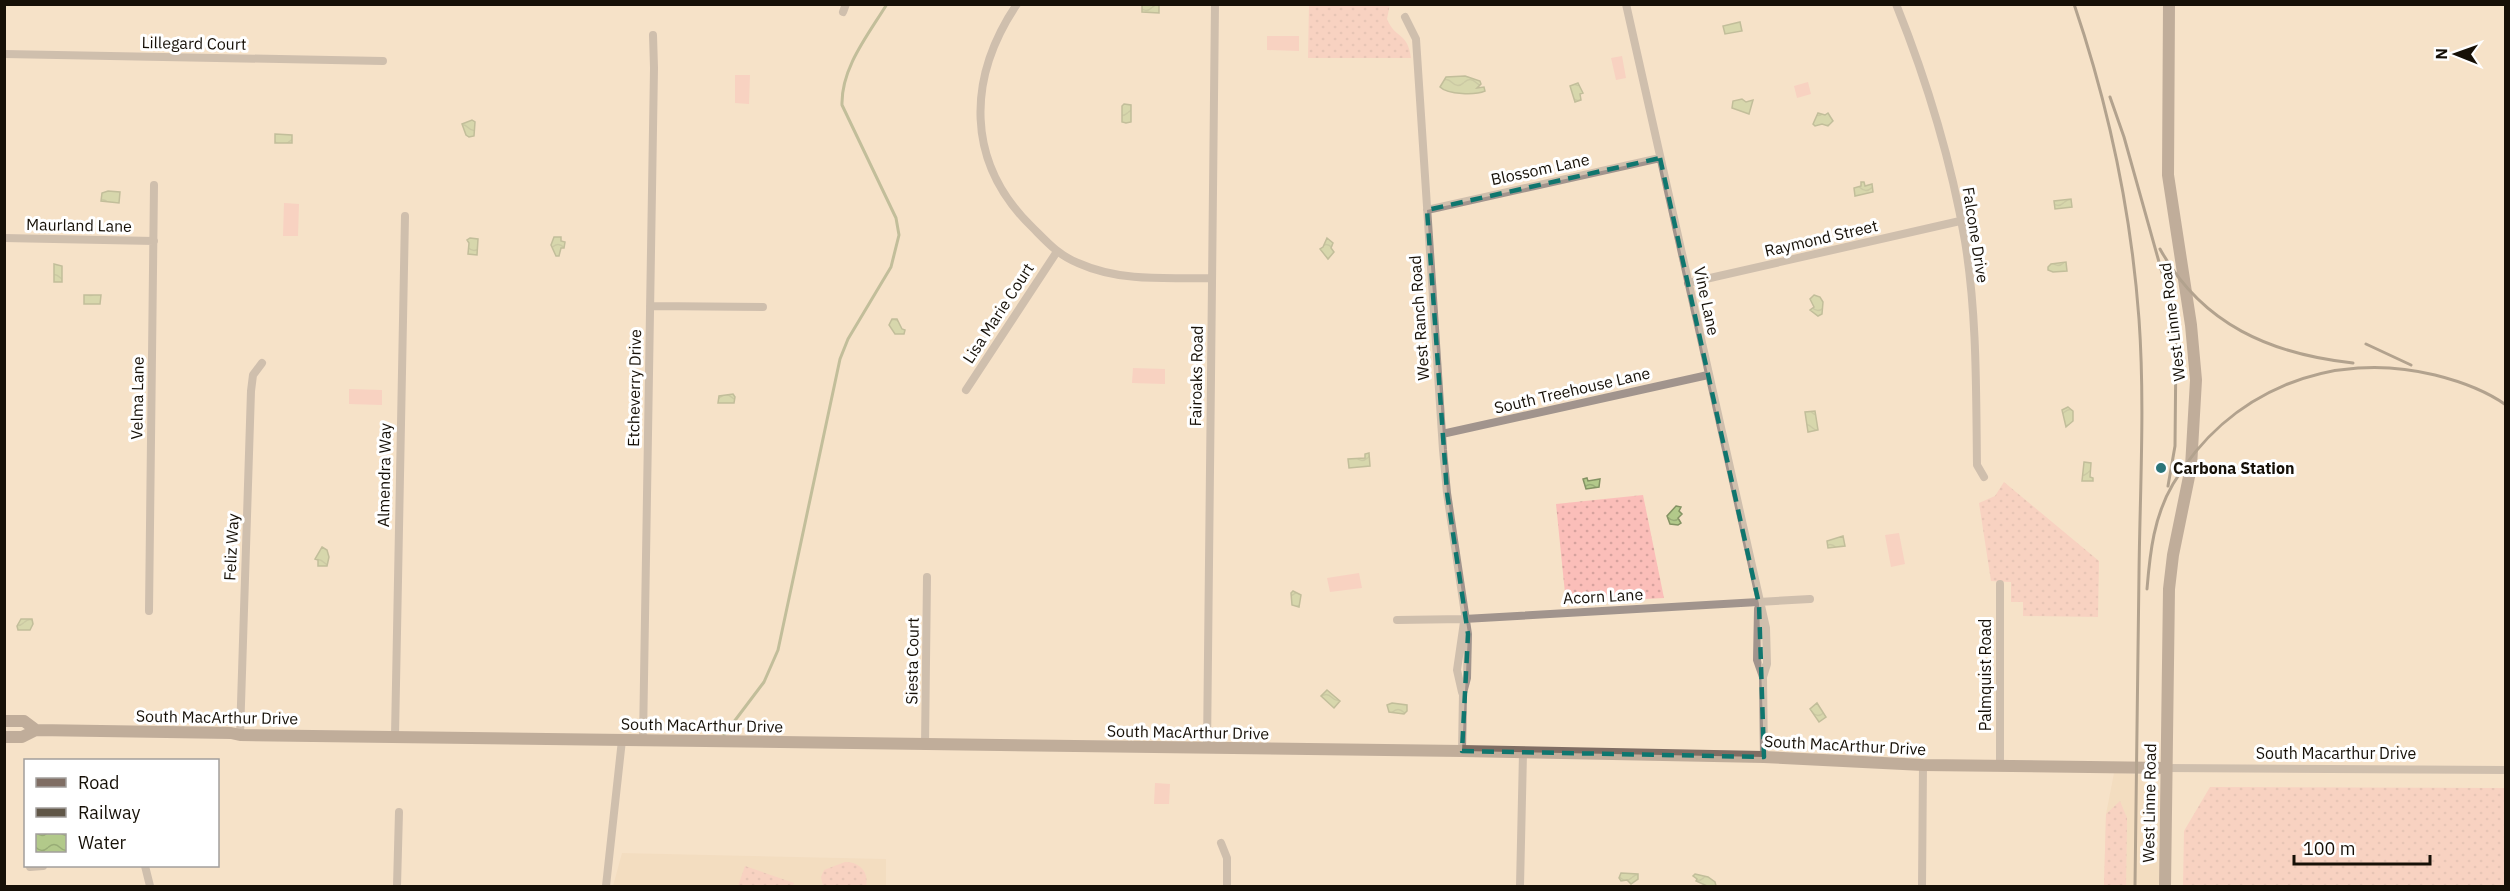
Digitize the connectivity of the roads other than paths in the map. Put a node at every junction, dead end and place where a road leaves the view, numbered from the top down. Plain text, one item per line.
1 (1017, 4) edge
2 (1215, 4) edge
3 (1626, 4) edge
4 (1896, 4) edge
5 (2169, 4) edge
6 (1405, 17) dead end
7 (652, 35) dead end
8 (4, 54) edge
9 (383, 61) dead end
10 (1660, 158) junction
11 (154, 185) dead end
12 (1427, 210) junction
13 (405, 216) dead end
14 (1960, 221) junction
15 (4, 238) edge
16 (153, 241) junction
17 (1056, 253) junction
18 (1212, 278) junction
19 (1688, 283) junction
20 (650, 306) junction
21 (763, 307) dead end
22 (262, 363) dead end
23 (1708, 375) junction
24 (966, 390) dead end
25 (1442, 434) junction
26 (1984, 477) dead end
27 (927, 577) dead end
28 (2000, 584) dead end
29 (1810, 599) dead end
30 (1759, 604) junction
31 (149, 611) dead end
32 (1464, 619) junction
33 (1397, 620) dead end
34 (4, 720) edge
35 (36, 730) junction
36 (240, 735) junction
37 (4, 736) edge
38 (395, 736) junction
39 (622, 740) junction
40 (643, 740) junction
41 (925, 746) junction
42 (1207, 748) junction
43 (1462, 751) junction
44 (1523, 753) junction
45 (1764, 758) junction
46 (1923, 765) junction
47 (2000, 767) junction
48 (2166, 768) junction
49 (2505, 770) edge
50 (399, 812) dead end
51 (1221, 843) dead end
52 (145, 867) edge
53 (150, 886) edge
54 (397, 886) edge
55 (606, 886) edge
56 (1227, 886) edge
57 (1520, 886) edge
58 (1922, 886) edge
59 (2165, 886) edge

1 - 17 street
2 - 18 street, Fairoaks Road
3 - 10 street, Vine Lane
4 - 14 street, Falcone Drive
5 - 48 street, West Linne Road
6 - 12 street, West Ranch Road
7 - 20 street, Etcheverry Drive
8 - 9 street, Lillegard Court
10 - 12 street, Blossom Lane
10 - 19 street, Vine Lane
11 - 16 street, Velma Lane
12 - 25 street, West Ranch Road
13 - 38 street, Almendra Way
14 - 19 street, Raymond Street
14 - 26 street, Falcone Drive
15 - 16 street, Maurland Lane
16 - 31 street, Velma Lane
17 - 18 street
17 - 24 street, Lisa Marie Court
18 - 42 street, Fairoaks Road
19 - 23 street, Vine Lane
20 - 21 street
20 - 40 street, Etcheverry Drive
22 - 36 street, Feliz Way
23 - 25 street, South Treehouse Lane
23 - 30 street, Vine Lane
25 - 32 street, West Ranch Road
27 - 41 street, Siesta Court
28 - 47 street, Palmquist Road
29 - 30 street, Acorn Lane
30 - 32 street, Acorn Lane
30 - 45 street, Vine Lane
32 - 33 street, Acorn Lane
32 - 43 street, West Ranch Road
34 - 35 street, South MacArthur Drive
35 - 36 street, South MacArthur Drive
35 - 37 street, South MacArthur Drive
36 - 38 street, South MacArthur Drive
38 - 39 street, South MacArthur Drive
39 - 40 street, South MacArthur Drive
39 - 55 street
40 - 41 street, South MacArthur Drive
41 - 42 street, South MacArthur Drive
42 - 43 street, South MacArthur Drive
43 - 44 street
44 - 45 street, South MacArthur Drive
44 - 57 street
45 - 46 street, South MacArthur Drive
46 - 47 street, South MacArthur Drive
46 - 58 street
47 - 48 street, South MacArthur Drive
48 - 49 street, South Macarthur Drive
48 - 59 street, West Linne Road
50 - 54 street
51 - 56 street
52 - 53 street

